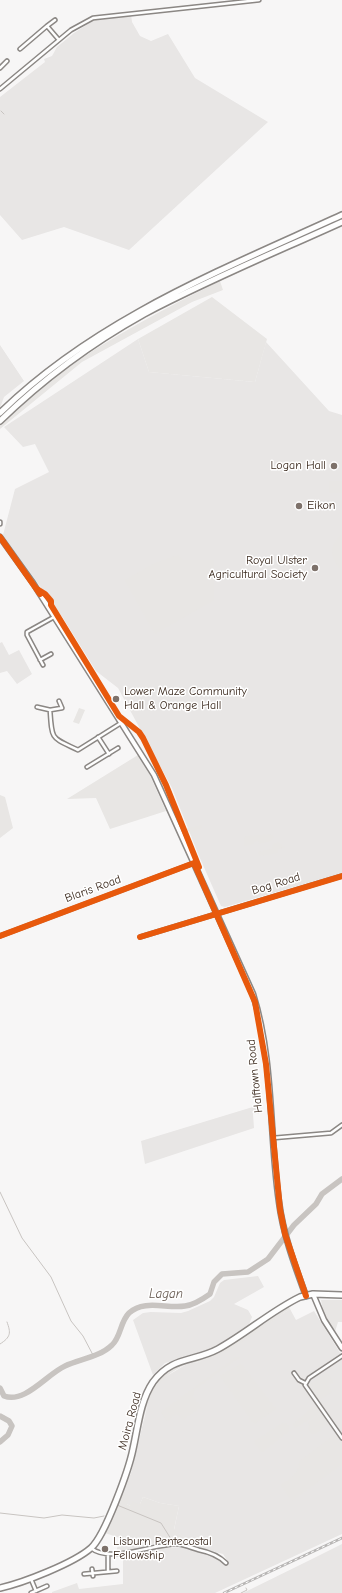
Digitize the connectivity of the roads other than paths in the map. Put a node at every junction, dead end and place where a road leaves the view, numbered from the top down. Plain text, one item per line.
1 (260, 0) edge
2 (55, 20) dead end
3 (48, 26) junction
4 (59, 40) junction
5 (20, 49) dead end
6 (7, 61) dead end
7 (0, 68) edge
8 (0, 88) edge
9 (342, 215) edge
10 (342, 222) edge
11 (0, 414) edge
12 (0, 421) edge
13 (0, 537) edge
14 (54, 617) junction
15 (51, 654) dead end
16 (40, 660) junction
17 (43, 665) dead end
18 (60, 702) dead end
19 (37, 707) dead end
20 (50, 710) junction
21 (121, 723) junction
22 (98, 737) junction
23 (118, 748) dead end
24 (109, 754) junction
25 (87, 768) dead end
26 (194, 863) junction
27 (342, 876) edge
28 (216, 914) junction
29 (0, 936) edge
30 (140, 937) dead end
31 (342, 1125) edge
32 (272, 1138) junction
33 (313, 1294) junction
34 (342, 1294) edge
35 (306, 1296) junction
36 (342, 1348) edge
37 (342, 1356) edge
38 (294, 1373) dead end
39 (305, 1383) junction
40 (342, 1438) edge
41 (91, 1548) junction
42 (108, 1554) junction
43 (226, 1563) dead end
44 (92, 1571) junction
45 (108, 1571) junction
46 (117, 1571) dead end
47 (84, 1574) dead end
48 (93, 1576) dead end
49 (31, 1578) junction
50 (47, 1586) dead end
51 (0, 1588) edge
52 (37, 1591) junction
53 (32, 1593) edge

1 - 4 street
2 - 3 street
3 - 4 street
3 - 5 street
4 - 8 street
6 - 7 street
9 - 11 highway
10 - 12 highway
13 - 14 street, Halftown Road
14 - 16 street
14 - 21 street, Halftown Road
15 - 16 street
16 - 17 street
18 - 20 street
19 - 20 street
20 - 22 street
21 - 22 street
21 - 26 street, Halftown Road
22 - 24 street
23 - 24 street
24 - 25 street
26 - 28 street, Halftown Road
26 - 29 street, Blaris Road
27 - 28 street, Bog Road
28 - 30 street, Bog Road
28 - 32 street, Halftown Road
31 - 32 street
32 - 35 street, Halftown Road
33 - 34 highway, Moira Road
33 - 35 highway, Moira Road
33 - 36 street
35 - 41 highway, Moira Road
37 - 39 street
38 - 39 street
39 - 40 street
41 - 42 street
41 - 49 highway, Moira Road
42 - 43 street
42 - 45 street
44 - 45 street
44 - 47 street
44 - 48 street
45 - 46 street
49 - 51 highway, Moira Road
49 - 52 street
50 - 52 street
52 - 53 street

